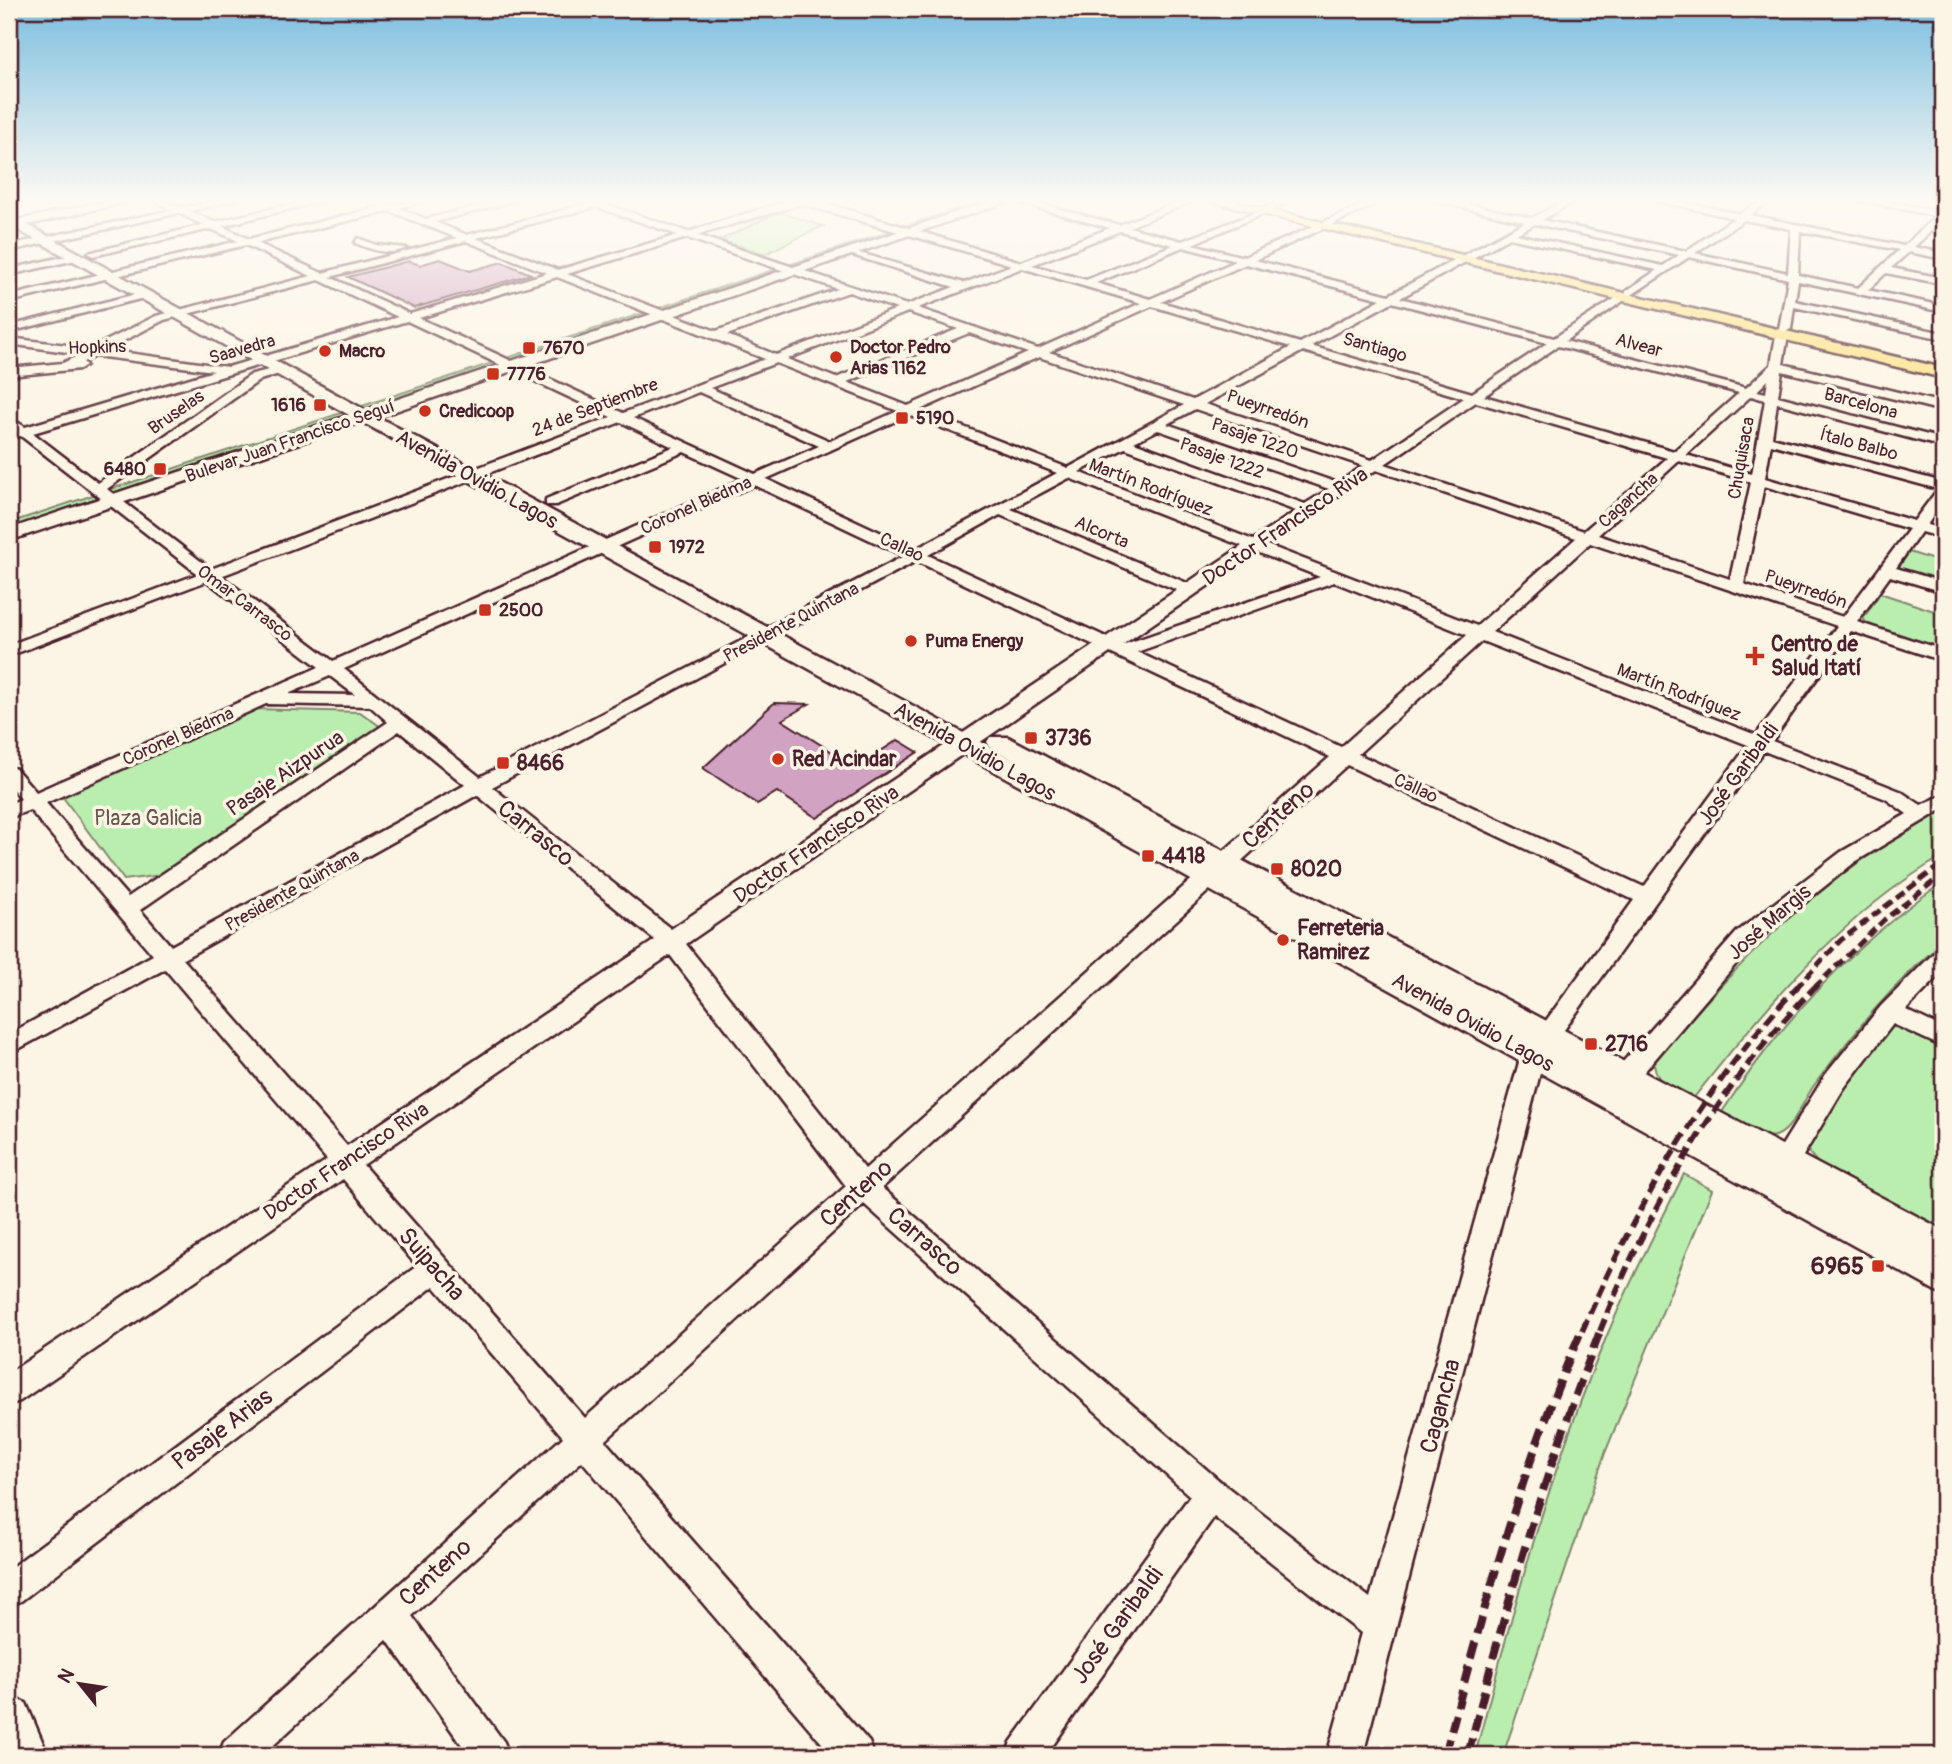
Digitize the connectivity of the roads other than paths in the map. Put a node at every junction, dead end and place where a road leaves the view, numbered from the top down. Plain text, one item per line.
1 (83, 281) edge
2 (120, 281) edge
3 (144, 281) edge
4 (307, 281) edge
5 (332, 281) edge
6 (532, 281) edge
7 (576, 281) edge
8 (752, 281) edge
9 (825, 281) edge
10 (947, 281) edge
11 (980, 281) edge
12 (1077, 281) edge
13 (1092, 281) edge
14 (1200, 281) edge
15 (1323, 281) edge
16 (1422, 281) edge
17 (1568, 281) edge
18 (1647, 281) edge
19 (1792, 281) edge
20 (1814, 281) edge
21 (1872, 281) edge
22 (1086, 284) junction
23 (965, 287) junction
24 (848, 289) junction
25 (1861, 291) junction
26 (144, 295) junction
27 (1626, 295) junction
28 (9, 299) edge
29 (1390, 299) junction
30 (1152, 303) junction
31 (1789, 303) junction
32 (907, 309) junction
33 (1943, 309) edge
34 (198, 311) junction
35 (657, 313) junction
36 (180, 314) junction
37 (410, 317) junction
38 (9, 329) edge
39 (969, 329) junction
40 (1783, 332) junction
41 (714, 336) junction
42 (1943, 336) edge
43 (9, 341) edge
44 (1556, 342) junction
45 (1302, 346) junction
46 (94, 352) junction
47 (1039, 353) junction
48 (263, 360) junction
49 (774, 360) junction
50 (280, 363) junction
51 (507, 363) junction
52 (188, 364) junction
53 (68, 365) junction
54 (1777, 366) junction
55 (1943, 366) edge
56 (231, 370) junction
57 (9, 372) edge
58 (1943, 373) edge
59 (256, 377) junction
60 (834, 383) junction
61 (700, 388) junction
62 (1749, 392) junction
63 (1475, 397) junction
64 (1771, 398) junction
65 (1194, 405) junction
66 (1943, 407) edge
67 (366, 410) junction
68 (908, 412) junction
69 (624, 417) junction
70 (9, 421) edge
71 (1157, 425) junction
72 (15, 434) edge
73 (1765, 439) junction
74 (1124, 443) junction
75 (1943, 443) edge
76 (686, 446) junction
77 (830, 446) junction
78 (1677, 456) junction
79 (1374, 465) junction
80 (480, 472) junction
81 (1066, 474) junction
82 (756, 479) junction
83 (1758, 480) junction
84 (1943, 486) edge
85 (1340, 488) junction
86 (1943, 492) edge
87 (103, 494) junction
88 (551, 502) junction
89 (1000, 510) junction
90 (1308, 510) junction
91 (9, 523) edge
92 (1918, 527) junction
93 (1943, 534) edge
94 (9, 535) edge
95 (1587, 537) junction
96 (610, 543) junction
97 (1253, 547) junction
98 (918, 554) junction
99 (1887, 570) junction
100 (209, 575) junction
101 (1332, 578) junction
102 (1736, 586) junction
103 (1943, 587) edge
104 (1190, 590) junction
105 (1848, 624) junction
106 (773, 632) junction
107 (1478, 635) junction
108 (1116, 648) junction
109 (9, 651) edge
110 (1943, 656) edge
111 (329, 667) junction
112 (260, 699) junction
113 (374, 701) junction
114 (400, 722) junction
115 (971, 738) junction
116 (1760, 744) junction
117 (1344, 755) junction
118 (9, 773) edge
119 (478, 786) junction
120 (1943, 801) edge
121 (21, 806) edge
122 (1919, 813) junction
123 (1216, 871) junction
124 (1648, 898) junction
125 (126, 909) junction
126 (672, 942) junction
127 (168, 958) junction
128 (1943, 958) edge
129 (1889, 1012) junction
130 (1943, 1038) edge
131 (9, 1045) edge
132 (1540, 1046) junction
133 (1625, 1078) junction
134 (344, 1162) junction
135 (1785, 1163) junction
136 (863, 1187) junction
137 (1943, 1248) edge
138 (436, 1268) junction
139 (1943, 1278) edge
140 (9, 1390) edge
141 (583, 1439) junction
142 (1211, 1494) junction
143 (9, 1589) edge
144 (389, 1614) junction
145 (1381, 1628) junction
146 (9, 1720) edge
147 (24, 1755) edge
148 (237, 1755) edge
149 (491, 1755) edge
150 (856, 1755) edge
151 (1024, 1755) edge
152 (1345, 1755) edge

1 - 28 street
2 - 26 main road, Avenida Ovidio Lagos
3 - 34 main road, Avenida Ovidio Lagos
4 - 34 street
5 - 37 street, Callao
6 - 37 street, Saavedra
7 - 35 street, Martín Rodríguez
8 - 35 main road, Bulevar Juan Francisco Seguí
9 - 24 street, Pueyrredón
10 - 23 street
11 - 23 street, 24 de Septiembre
12 - 22 street, Santiago
13 - 22 street
14 - 30 street, Coronel Biedma
15 - 29 street, Alvear
16 - 29 street, Presidente Quintana
17 - 27 main road
18 - 27 street, Doctor Francisco Riva
19 - 31 street, Chuquisaca
20 - 25 street
21 - 25 street
22 - 30 street, Santiago
23 - 32 street, 24 de Septiembre
24 - 32 street, Pueyrredón
24 - 41 street
25 - 33 street
26 - 36 main road, Avenida Ovidio Lagos
26 - 38 street
27 - 40 main road
27 - 44 street, Doctor Francisco Riva
29 - 44 street, Alvear
29 - 45 street, Presidente Quintana
30 - 45 street, Santiago
30 - 47 street, Coronel Biedma
31 - 40 street, Chuquisaca
31 - 42 street
32 - 39 street, Pueyrredón
32 - 49 street, 24 de Septiembre
34 - 36 street
34 - 50 main road, Avenida Ovidio Lagos
35 - 41 street, Martín Rodríguez
35 - 51 main road, Bulevar Juan Francisco Seguí
36 - 46 street
36 - 48 main road, Avenida Ovidio Lagos
37 - 50 street, Saavedra
37 - 51 street, Callao
39 - 47 street, Pueyrredón
39 - 60 street
40 - 54 street, Chuquisaca
40 - 55 main road
40 - 58 main road
41 - 49 street, Martín Rodríguez
43 - 46 street
44 - 62 street, Alvear
44 - 63 street, Doctor Francisco Riva
45 - 63 street, Santiago
45 - 65 street, Presidente Quintana
46 - 52 street
46 - 53 street
47 - 65 street, Pueyrredón
47 - 68 street, Coronel Biedma
48 - 50 main road, Avenida Ovidio Lagos
48 - 56 street, Saavedra
49 - 60 street, Martín Rodríguez
49 - 61 street, 24 de Septiembre
50 - 59 street, Bruselas
50 - 67 main road, Avenida Ovidio Lagos
51 - 67 main road, Bulevar Juan Francisco Seguí
51 - 69 street, Callao
52 - 53 street, Hopkins
52 - 56 street
53 - 57 street, Hopkins
54 - 62 street, Cagancha
54 - 64 street, Chuquisaca
54 - 66 street
56 - 59 street
56 - 72 street, Saavedra
59 - 87 street, Bruselas
60 - 68 street, Martín Rodríguez
61 - 69 street, 24 de Septiembre
61 - 77 street
62 - 64 street, Alvear
62 - 78 street, Cagancha
63 - 78 street, Santiago
63 - 79 street, Doctor Francisco Riva
64 - 73 street, Chuquisaca
64 - 75 street, Barcelona
65 - 71 street, Presidente Quintana
65 - 79 street, Pueyrredón
67 - 80 main road, Avenida Ovidio Lagos
67 - 87 main road, Bulevar Juan Francisco Seguí
68 - 77 street, Coronel Biedma
68 - 81 street, Martín Rodríguez
69 - 76 street, Callao
69 - 80 street, 24 de Septiembre
70 - 72 street, Omar Carrasco
71 - 74 street, Presidente Quintana
71 - 85 street, Pasaje 1220
72 - 87 street, Omar Carrasco
73 - 83 street, Chuquisaca
73 - 84 street, Ítalo Balbo
74 - 81 street, Presidente Quintana
74 - 90 street, Pasaje 1222
76 - 82 street, Callao
76 - 88 street
77 - 82 street, Coronel Biedma
78 - 83 street, Santiago
78 - 95 street, Cagancha
79 - 85 street, Doctor Francisco Riva
79 - 95 street, Pueyrredón
80 - 88 main road, Avenida Ovidio Lagos
80 - 96 main road, Avenida Ovidio Lagos
80 - 100 street, 24 de Septiembre
81 - 89 street, Presidente Quintana
81 - 97 street, Martín Rodríguez
82 - 96 street, Coronel Biedma
82 - 98 street, Callao
83 - 92 street, Santiago
83 - 102 street, Chuquisaca
85 - 90 street, Doctor Francisco Riva
86 - 92 street, José Garibaldi
87 - 91 main road, Bulevar Juan Francisco Seguí
87 - 94 main road, Bulevar Juan Francisco Seguí
87 - 100 street, Omar Carrasco
88 - 96 main road, Avenida Ovidio Lagos
89 - 98 street, Presidente Quintana
89 - 104 street, Alcorta
90 - 97 street, Doctor Francisco Riva
92 - 93 street, Santiago
92 - 99 street, José Garibaldi
95 - 102 street, Pueyrredón
95 - 107 street, Cagancha
96 - 106 main road, Avenida Ovidio Lagos
96 - 111 street, Coronel Biedma
97 - 101 street, Martín Rodríguez
97 - 104 street, Doctor Francisco Riva
98 - 106 street, Presidente Quintana
98 - 108 street, Callao
99 - 103 street
99 - 105 street, José Garibaldi
100 - 109 street, 24 de Septiembre
100 - 111 street, Omar Carrasco
101 - 107 street, Martín Rodríguez
101 - 108 street
102 - 105 street, Pueyrredón
104 - 108 street, Doctor Francisco Riva
105 - 110 street, Pueyrredón
105 - 116 street, José Garibaldi
106 - 115 main road, Avenida Ovidio Lagos
106 - 119 street, Presidente Quintana
107 - 116 street, Martín Rodríguez
107 - 117 street, Centeno
108 - 115 street, Doctor Francisco Riva
108 - 117 street, Callao
111 - 112 street, Coronel Biedma
111 - 113 street, Omar Carrasco
112 - 113 street
112 - 121 street, Coronel Biedma
113 - 114 street, Omar Carrasco
114 - 119 street, Omar Carrasco
114 - 125 street, Pasaje Aizpurua
115 - 123 main road, Avenida Ovidio Lagos
115 - 126 street, Doctor Francisco Riva
116 - 122 street, Martín Rodríguez
116 - 124 street, José Garibaldi
117 - 123 street, Centeno
117 - 124 street, Callao
118 - 121 street, Suipacha
119 - 126 street, Carrasco
119 - 127 street, Presidente Quintana
120 - 122 street, José Margis
121 - 125 street, Suipacha
122 - 133 street, José Margis
123 - 132 main road, Avenida Ovidio Lagos
123 - 136 street, Centeno
124 - 132 street, José Garibaldi
125 - 127 street, Suipacha
126 - 134 street, Doctor Francisco Riva
126 - 136 street, Carrasco
127 - 131 street, Presidente Quintana
127 - 134 street, Suipacha
128 - 129 street
129 - 130 street
129 - 135 street
132 - 133 main road, Avenida Ovidio Lagos
132 - 139 main road, Avenida Ovidio Lagos
132 - 145 street, Cagancha
133 - 135 main road, Avenida Ovidio Lagos
134 - 138 street, Suipacha
134 - 140 street, Doctor Francisco Riva
135 - 137 main road, Avenida Ovidio Lagos
136 - 141 street, Centeno
136 - 142 street, Carrasco
138 - 141 street, Suipacha
138 - 143 street, Pasaje Arias
141 - 144 street, Centeno
141 - 150 street, Suipacha
142 - 145 street, Carrasco
142 - 151 street, José Garibaldi
144 - 148 street, Centeno
144 - 149 street
145 - 152 street, Cagancha
146 - 147 main road

